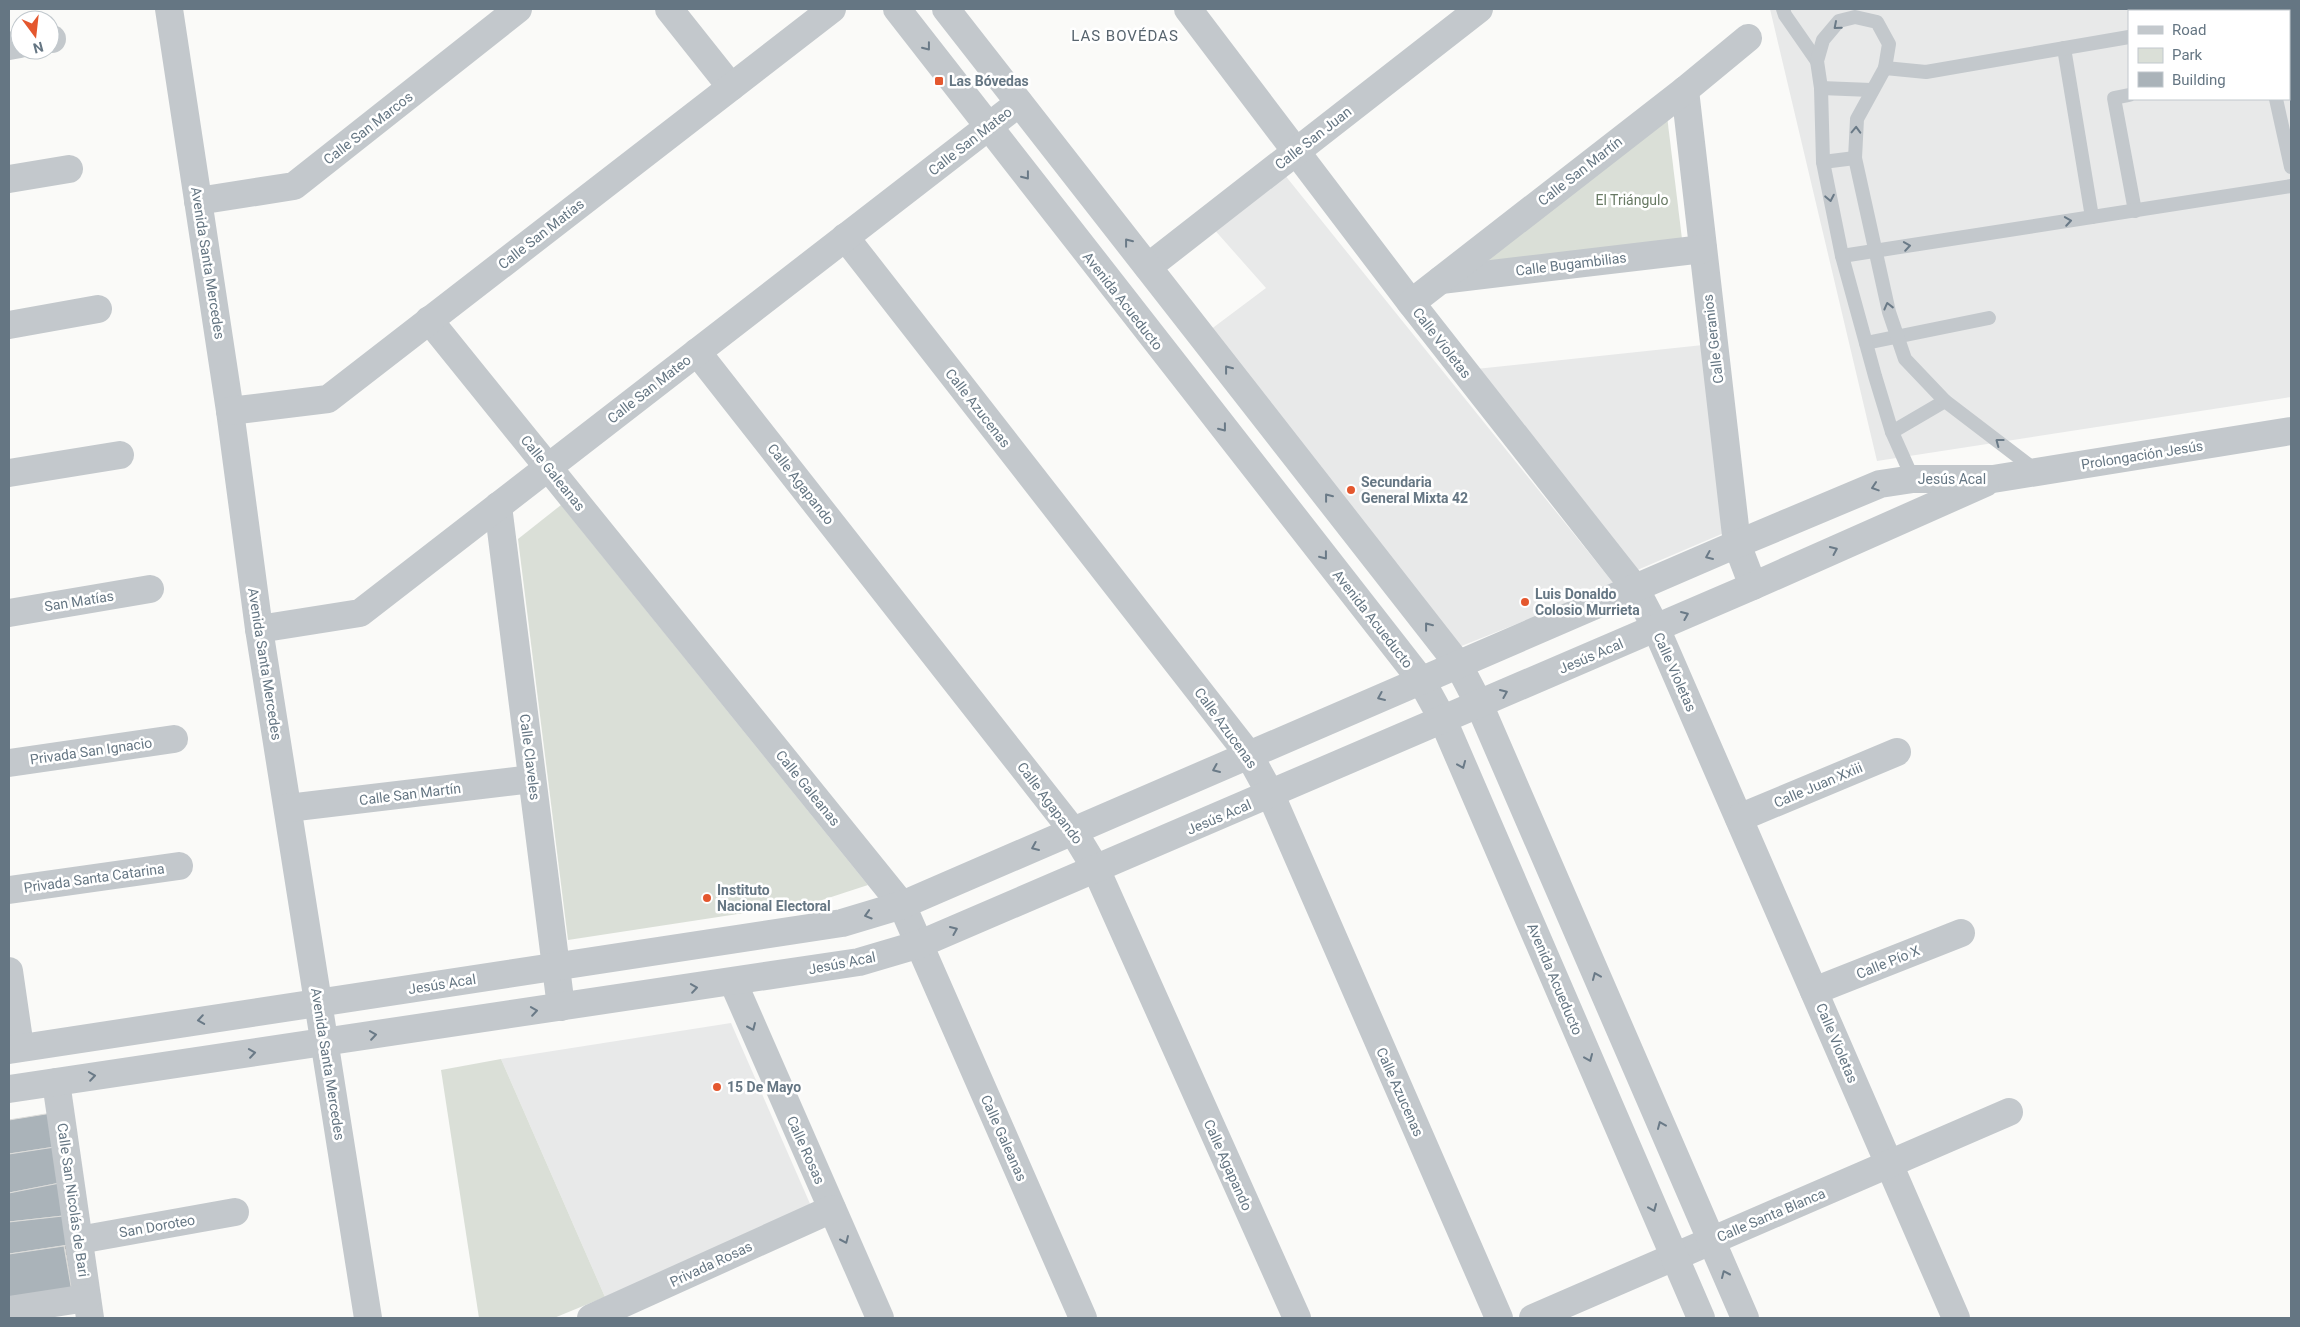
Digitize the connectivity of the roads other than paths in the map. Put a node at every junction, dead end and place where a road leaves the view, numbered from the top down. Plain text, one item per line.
1 (169, 9) edge
2 (518, 9) edge
3 (669, 9) edge
4 (832, 9) edge
5 (897, 9) edge
6 (946, 9) edge
7 (1188, 9) edge
8 (1479, 9) edge
9 (1783, 9) edge
10 (2128, 37) edge
11 (1748, 38) dead end
12 (2064, 48) junction
13 (1817, 61) junction
14 (1885, 68) junction
15 (731, 87) junction
16 (1821, 88) junction
17 (1685, 90) junction
18 (1871, 90) junction
19 (2128, 95) edge
20 (2276, 100) edge
21 (1019, 102) junction
22 (988, 127) junction
23 (1296, 152) junction
24 (1855, 158) junction
25 (1823, 162) junction
26 (2291, 167) edge
27 (69, 169) dead end
28 (9, 179) edge
29 (2291, 186) edge
30 (198, 201) junction
31 (2135, 211) junction
32 (2092, 217) junction
33 (846, 237) junction
34 (1703, 249) junction
35 (1876, 251) junction
36 (1842, 256) junction
37 (1148, 267) junction
38 (1440, 280) junction
39 (1411, 302) junction
40 (98, 309) dead end
41 (1989, 318) dead end
42 (430, 320) junction
43 (9, 325) edge
44 (1897, 336) junction
45 (1866, 343) junction
46 (697, 352) junction
47 (1945, 400) junction
48 (230, 411) junction
49 (2291, 431) edge
50 (1892, 432) junction
51 (120, 456) dead end
52 (548, 467) junction
53 (2038, 472) junction
54 (9, 473) edge
55 (1913, 479) junction
56 (1993, 479) junction
57 (498, 506) junction
58 (1737, 544) junction
59 (1753, 586) junction
60 (1635, 588) junction
61 (150, 589) dead end
62 (9, 613) edge
63 (1656, 628) junction
64 (259, 629) junction
65 (1458, 664) junction
66 (1421, 680) junction
67 (1479, 704) junction
68 (1443, 720) junction
69 (174, 739) dead end
70 (1897, 752) dead end
71 (1249, 755) junction
72 (9, 763) edge
73 (532, 779) junction
74 (1271, 795) junction
75 (288, 808) junction
76 (1739, 818) junction
77 (1073, 831) junction
78 (179, 866) dead end
79 (1096, 869) junction
80 (9, 890) edge
81 (902, 905) junction
82 (1961, 933) dead end
83 (920, 944) junction
84 (556, 967) junction
85 (9, 971) edge
86 (733, 982) junction
87 (1814, 991) junction
88 (318, 1003) junction
89 (561, 1007) junction
90 (325, 1042) junction
91 (15, 1049) edge
92 (56, 1082) junction
93 (9, 1088) edge
94 (2009, 1112) dead end
95 (1889, 1164) junction
96 (832, 1209) junction
97 (235, 1212) dead end
98 (79, 1240) junction
99 (1711, 1241) junction
100 (1674, 1257) junction
101 (89, 1308) edge
102 (9, 1310) edge
103 (368, 1318) edge
104 (591, 1318) edge
105 (880, 1318) edge
106 (1083, 1318) edge
107 (1297, 1318) edge
108 (1498, 1318) edge
109 (1533, 1318) edge
110 (1701, 1318) edge
111 (1745, 1318) edge
112 (1956, 1318) edge

1 - 30 street, Avenida Santa Mercedes
2 - 30 street, Calle San Marcos
3 - 15 street
4 - 15 street, Calle San Matías
5 -> 22 street, Avenida Acueducto
6 - 21 street
7 - 23 street, Calle Violetas
8 - 23 street, Calle San Juan
9 - 13 lane
10 - 12 lane
11 - 17 street, Calle San Martín
12 - 14 lane
12 - 32 lane
14 -> 13 lane
13 - 16 lane
14 - 18 lane
15 - 42 street, Calle San Matías
16 - 18 lane
16 - 25 lane
17 - 34 street, Calle Geranios
17 - 38 street, Calle San Martín
24 -> 18 lane
19 - 31 lane
20 - 26 lane
21 - 22 street, Calle San Mateo
37 -> 21 street
22 - 33 street, Calle San Mateo
22 -> 66 street, Avenida Acueducto
23 - 37 street, Calle San Juan
23 - 39 street, Calle Violetas
24 - 25 lane
24 - 35 lane
25 -> 36 lane
27 - 28 street
29 - 31 lane
30 - 48 street, Avenida Santa Mercedes
31 - 32 lane
35 -> 32 lane
33 - 46 street, Calle San Mateo
33 - 71 street, Calle Azucenas
34 - 38 street, Calle Bugambilias
34 - 58 street, Calle Geranios
35 - 36 lane
44 -> 35 lane
36 - 45 lane
65 -> 37 street
38 - 39 street, Calle San Martín
39 - 60 street, Calle Violetas
40 - 43 street
41 - 44 lane
42 - 48 street, Calle San Matías
42 - 52 street, Calle Galeanas
44 - 45 lane
44 - 47 lane
45 - 50 lane
46 - 52 street, Calle San Mateo
46 - 77 street, Calle Agapando
47 - 50 lane
53 -> 47 lane
48 - 64 street, Avenida Santa Mercedes
49 - 53 street, Prolongación Jesús
50 - 55 lane
51 - 54 street
52 - 57 street, Calle San Mateo
52 - 81 street, Calle Galeanas
53 - 56 street, Prolongación Jesús
55 - 56 street, Jesús Acal
55 -> 58 street, Jesús Acal
59 -> 56 street, Jesús Acal
57 - 64 street, Calle San Mateo
57 - 73 street, Calle Claveles
58 - 59 street, Calle Geranios
58 -> 60 street, Jesús Acal
63 -> 59 street, Jesús Acal
60 - 63 street, Calle Violetas
60 - 65 street, Jesús Acal
61 - 62 street, San Matías
67 -> 63 street, Jesús Acal
63 - 76 street, Calle Violetas
64 - 75 street, Avenida Santa Mercedes
65 - 66 street, Jesús Acal
65 - 67 street
66 - 68 street, Avenida Acueducto
66 -> 71 street, Jesús Acal
67 - 68 street, Jesús Acal
99 -> 67 street
68 - 74 street, Jesús Acal
68 -> 100 street, Avenida Acueducto
69 - 72 street, Privada San Ignacio
70 - 76 street, Calle Juan Xxiii
71 - 74 street, Calle Azucenas
71 -> 77 street, Jesús Acal
73 - 75 street, Calle San Martín
73 - 84 street, Calle Claveles
74 - 79 street, Jesús Acal
74 - 108 street, Calle Azucenas
75 - 88 street, Avenida Santa Mercedes
76 - 87 street, Calle Violetas
77 - 79 street, Calle Agapando
77 -> 81 street, Jesús Acal
78 - 80 street, Privada Santa Catarina
83 -> 79 street, Jesús Acal
79 - 107 street, Calle Agapando
81 - 83 street, Calle Galeanas
81 -> 84 street, Jesús Acal
82 - 87 street, Calle Pío X
83 - 86 street, Jesús Acal
83 - 106 street, Calle Galeanas
84 - 88 street, Jesús Acal
84 - 89 street, Calle Claveles
85 - 91 street
89 -> 86 street, Jesús Acal
86 -> 96 street, Calle Rosas
87 - 95 street, Calle Violetas
88 - 90 street, Avenida Santa Mercedes
88 -> 91 street, Jesús Acal
90 -> 89 street, Jesús Acal
92 -> 90 street, Jesús Acal
90 - 103 street, Avenida Santa Mercedes
92 - 93 street, Jesús Acal
92 - 98 street, Calle San Nicolás de Bari
94 - 95 street, Calle Santa Blanca
95 - 99 street, Calle Santa Blanca
95 - 112 street, Calle Violetas
96 - 104 street, Privada Rosas
96 -> 105 street, Calle Rosas
97 - 98 street, San Doroteo
98 - 101 street, Calle San Nicolás de Bari
99 - 100 street, Calle Santa Blanca
111 -> 99 street
100 - 109 street, Calle Santa Blanca
100 - 110 street, Avenida Acueducto
101 - 102 street

